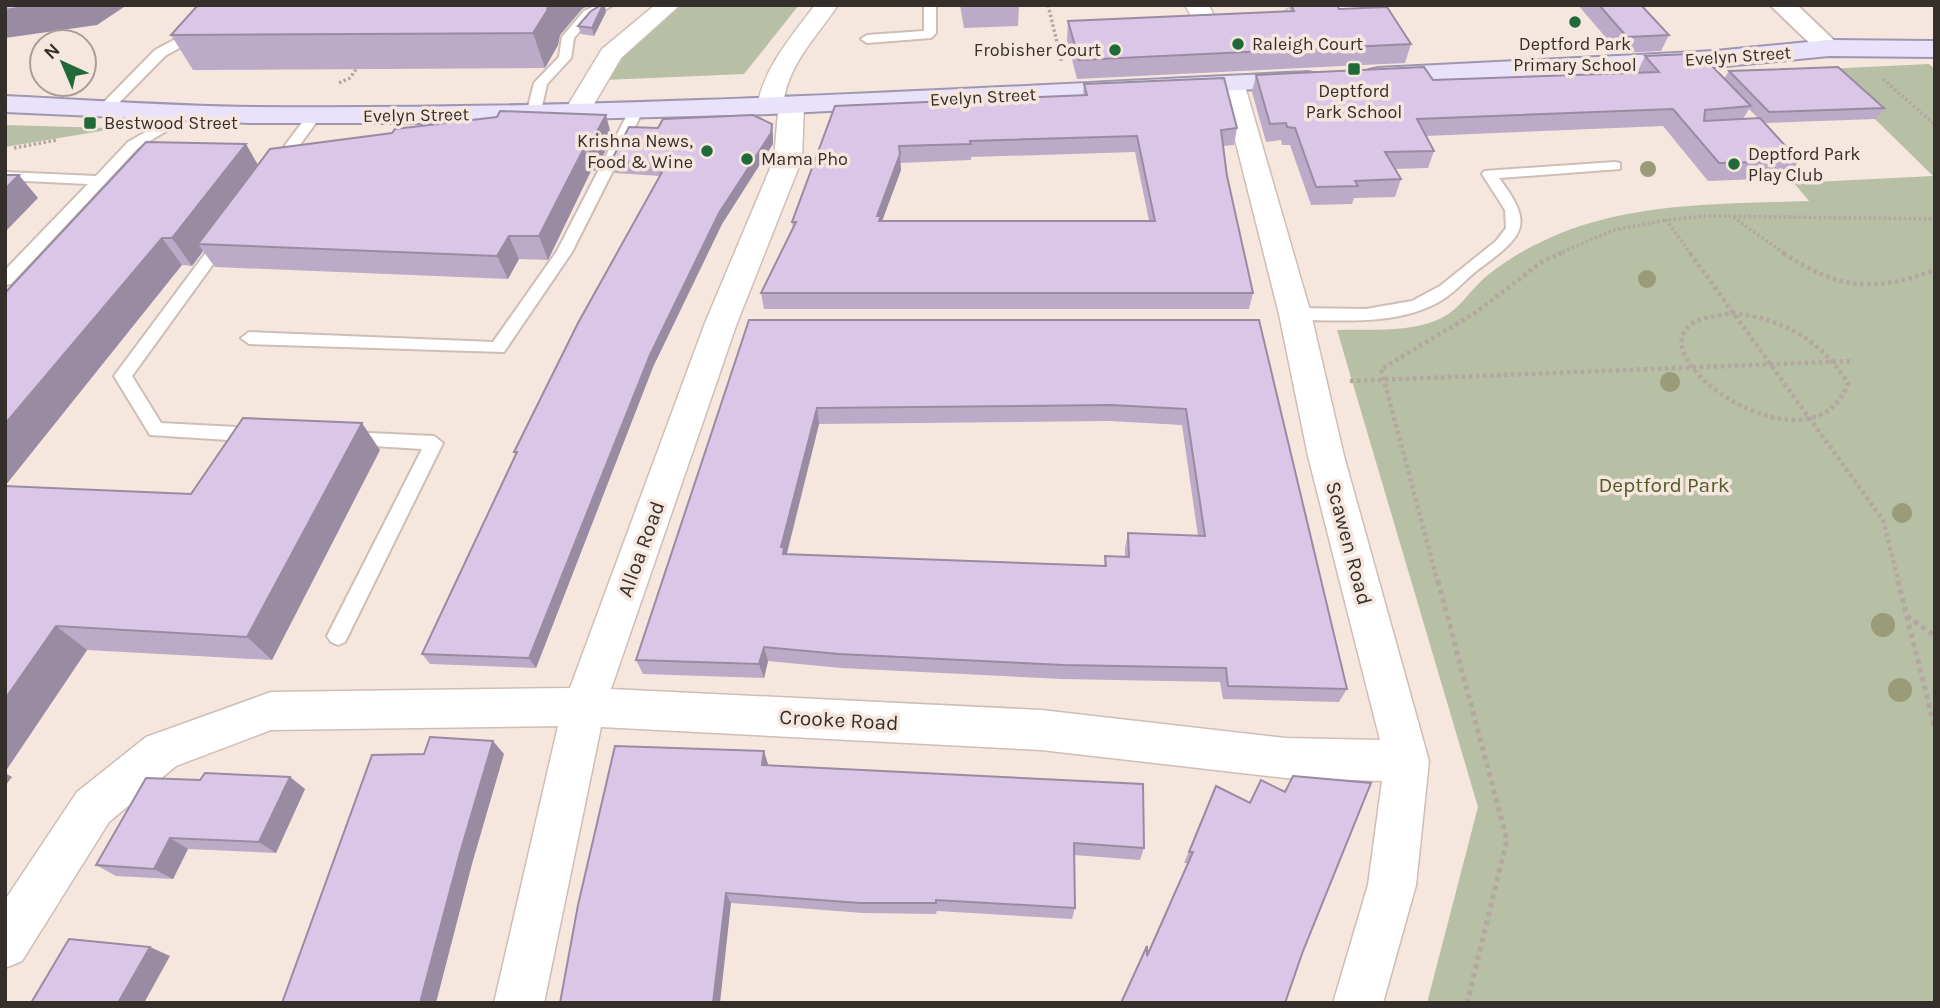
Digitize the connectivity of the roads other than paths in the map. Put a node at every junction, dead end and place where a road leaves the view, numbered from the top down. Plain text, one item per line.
1 (222, 5) edge
2 (607, 5) edge
3 (668, 5) edge
4 (827, 5) edge
5 (930, 5) edge
6 (1354, 5) edge
7 (1782, 5) edge
8 (1200, 12) edge
9 (1270, 15) edge
10 (1230, 17) edge
11 (1177, 19) edge
12 (866, 39) dead end
13 (1829, 48) junction
14 (1935, 49) edge
15 (1234, 84) junction
16 (780, 106) junction
17 (13, 108) edge
18 (106, 108) junction
19 (637, 109) junction
20 (578, 110) junction
21 (534, 111) junction
22 (188, 112) junction
23 (314, 116) junction
24 (1615, 166) dead end
25 (5, 176) edge
26 (98, 180) junction
27 (262, 186) edge
28 (238, 219) edge
29 (50, 232) junction
30 (5, 270) edge
31 (5, 280) edge
32 (1287, 320) junction
33 (249, 338) dead end
34 (281, 436) edge
35 (323, 438) edge
36 (338, 636) dead end
37 (584, 707) junction
38 (1407, 761) junction
39 (5, 944) edge
40 (519, 1003) edge
41 (1357, 1003) edge

1 - 18 lane
2 - 21 lane
3 - 20 street
4 - 16 street, Alloa Road
5 - 12 lane
6 - 9 street
7 - 13 street
8 - 10 street
8 - 11 street
13 - 14 main road, Evelyn Street
13 - 15 main road, Evelyn Street
15 - 16 main road, Evelyn Street
15 - 32 street, Scawen Road
16 - 19 main road, Evelyn Street
16 - 37 street, Alloa Road
17 - 18 main road, Evelyn Street
18 - 22 main road, Evelyn Street
19 - 20 main road, Evelyn Street
19 - 33 lane
20 - 21 main road, Evelyn Street
21 - 23 main road, Evelyn Street
22 - 23 main road, Evelyn Street
22 - 26 lane
23 - 27 lane
24 - 32 lane
25 - 26 lane
26 - 29 lane
28 - 34 lane
29 - 30 lane
29 - 31 lane
32 - 38 street, Scawen Road
35 - 36 lane
37 - 38 street, Crooke Road
37 - 39 street, Crooke Road
37 - 40 street, Alloa Road
38 - 41 street, Scawen Road

